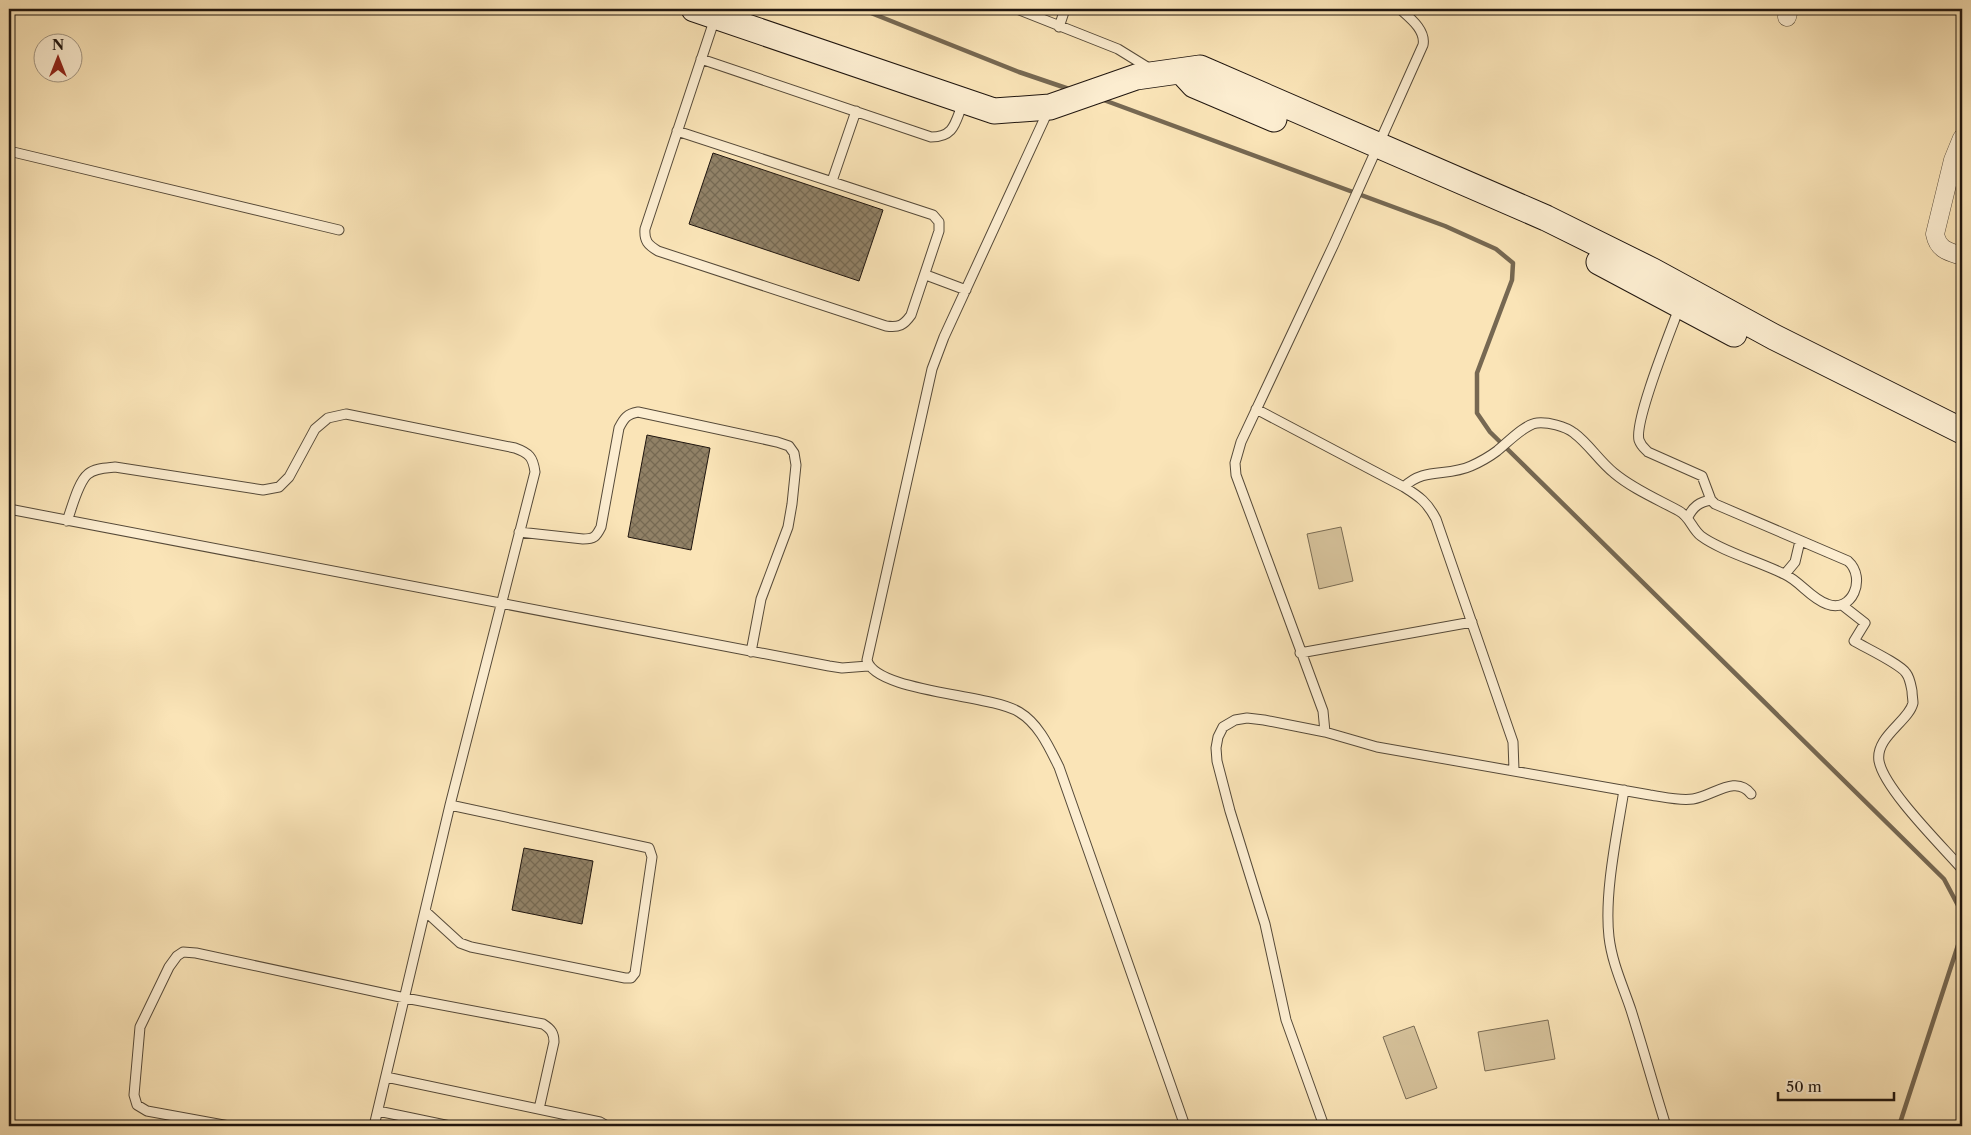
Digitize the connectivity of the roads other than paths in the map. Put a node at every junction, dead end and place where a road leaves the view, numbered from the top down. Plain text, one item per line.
1 (1017, 9) edge
2 (1065, 9) edge
3 (1400, 9) edge
4 (716, 11) edge
5 (1059, 26) junction
6 (702, 59) junction
7 (1157, 72) junction
8 (964, 100) junction
9 (1058, 105) junction
10 (1007, 108) junction
11 (856, 111) junction
12 (677, 131) junction
13 (1962, 138) edge
14 (9, 151) edge
15 (1371, 161) junction
16 (832, 182) junction
17 (339, 230) dead end
18 (1962, 256) edge
19 (926, 276) junction
20 (966, 290) junction
21 (1683, 298) junction
22 (1256, 408) junction
23 (1962, 431) edge
24 (1962, 449) edge
25 (1404, 487) junction
26 (1711, 500) junction
27 (9, 510) edge
28 (1688, 517) junction
29 (67, 521) junction
30 (519, 532) junction
31 (1800, 541) junction
32 (1785, 574) junction
33 (500, 605) junction
34 (1842, 605) junction
35 (1472, 622) junction
36 (751, 652) junction
37 (1300, 652) junction
38 (868, 666) junction
39 (1325, 732) junction
40 (1514, 770) junction
41 (1624, 790) junction
42 (1751, 794) dead end
43 (450, 805) junction
44 (1962, 869) edge
45 (425, 911) junction
46 (405, 998) junction
47 (386, 1077) junction
48 (378, 1110) junction
49 (540, 1110) junction
50 (229, 1126) edge
51 (374, 1126) edge
52 (446, 1126) edge
53 (607, 1126) edge
54 (1185, 1126) edge
55 (1324, 1126) edge
56 (1666, 1126) edge

1 - 5 lane
2 - 5 lane
3 - 15 lane
4 - 6 lane
4 - 8 street
4 - 10 street
5 - 7 lane
6 - 11 lane
6 - 12 lane
7 - 9 street
7 - 15 street
8 - 10 street
8 - 11 lane
9 - 10 street
9 - 20 lane
11 - 16 lane
12 - 16 lane
12 - 19 lane
13 - 18 street
14 - 17 lane
15 - 21 street
15 - 22 lane
16 - 19 lane
19 - 20 lane
20 - 38 lane
21 - 23 street
21 - 24 street
21 - 26 lane
22 - 25 lane
22 - 37 lane
25 - 28 lane
25 - 35 lane
26 - 28 lane
26 - 31 lane
27 - 29 lane
28 - 32 lane
29 - 30 lane
29 - 33 lane
30 - 33 lane
30 - 36 lane
31 - 32 lane
31 - 34 lane
32 - 34 lane
33 - 36 lane
33 - 43 lane
34 - 44 lane
35 - 37 lane
35 - 40 lane
36 - 38 lane
37 - 39 lane
38 - 54 lane
39 - 40 lane
39 - 55 lane
40 - 41 lane
41 - 42 lane
41 - 56 lane
43 - 45 lane
43 - 45 lane
45 - 46 lane
46 - 47 lane
46 - 49 lane
46 - 50 lane
47 - 48 lane
47 - 49 lane
48 - 51 lane
48 - 52 lane
49 - 53 lane

